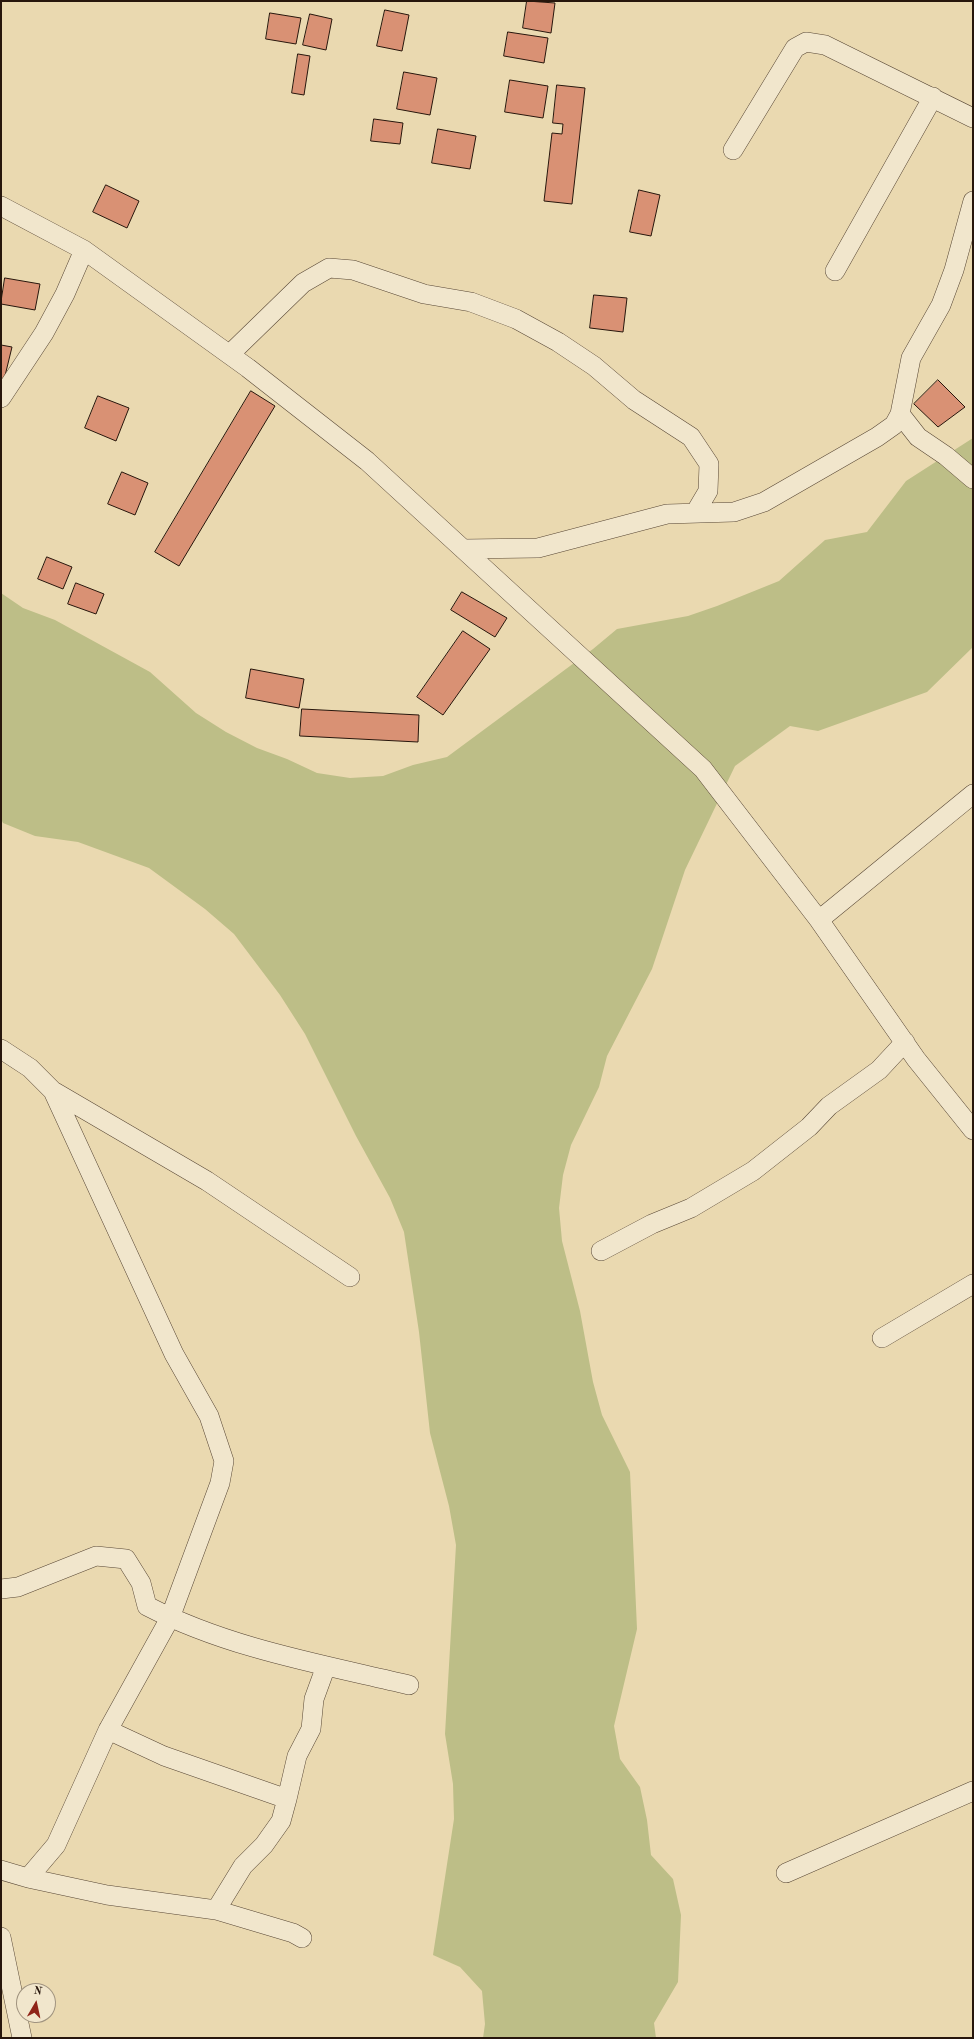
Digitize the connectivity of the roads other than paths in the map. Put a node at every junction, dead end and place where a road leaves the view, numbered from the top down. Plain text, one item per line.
1 (932, 97) junction
2 (973, 118) edge
3 (733, 150) dead end
4 (973, 201) edge
5 (1, 206) edge
6 (84, 250) junction
7 (835, 271) dead end
8 (230, 354) junction
9 (1, 398) edge
10 (900, 414) junction
11 (973, 478) edge
12 (695, 513) junction
13 (463, 549) junction
14 (973, 794) edge
15 (819, 920) junction
16 (905, 1042) junction
17 (1, 1049) edge
18 (53, 1091) junction
19 (973, 1130) edge
20 (601, 1251) dead end
21 (350, 1276) dead end
22 (973, 1284) edge
23 (882, 1338) dead end
24 (1, 1589) edge
25 (170, 1618) junction
26 (326, 1666) junction
27 (409, 1685) dead end
28 (108, 1730) junction
29 (973, 1791) edge
30 (287, 1799) junction
31 (1, 1870) edge
32 (786, 1873) dead end
33 (28, 1878) junction
34 (216, 1910) junction
35 (1, 1938) edge
36 (302, 1938) dead end
37 (8, 2002) edge
38 (22, 2038) edge

1 - 2 street
1 - 3 street
1 - 7 street
4 - 10 street
5 - 6 street
6 - 8 street
6 - 9 street
8 - 12 street
8 - 13 street
10 - 11 street
10 - 12 street
12 - 13 street
13 - 15 street
14 - 15 street
15 - 16 street
16 - 19 street
16 - 20 street
17 - 18 street
18 - 21 street
18 - 25 street
22 - 23 street
24 - 25 street
25 - 26 street
25 - 28 street
26 - 27 street
26 - 30 street
28 - 30 street
28 - 33 street
29 - 32 street
30 - 34 street
31 - 33 street
33 - 34 street
34 - 36 street
35 - 37 street
37 - 38 street

